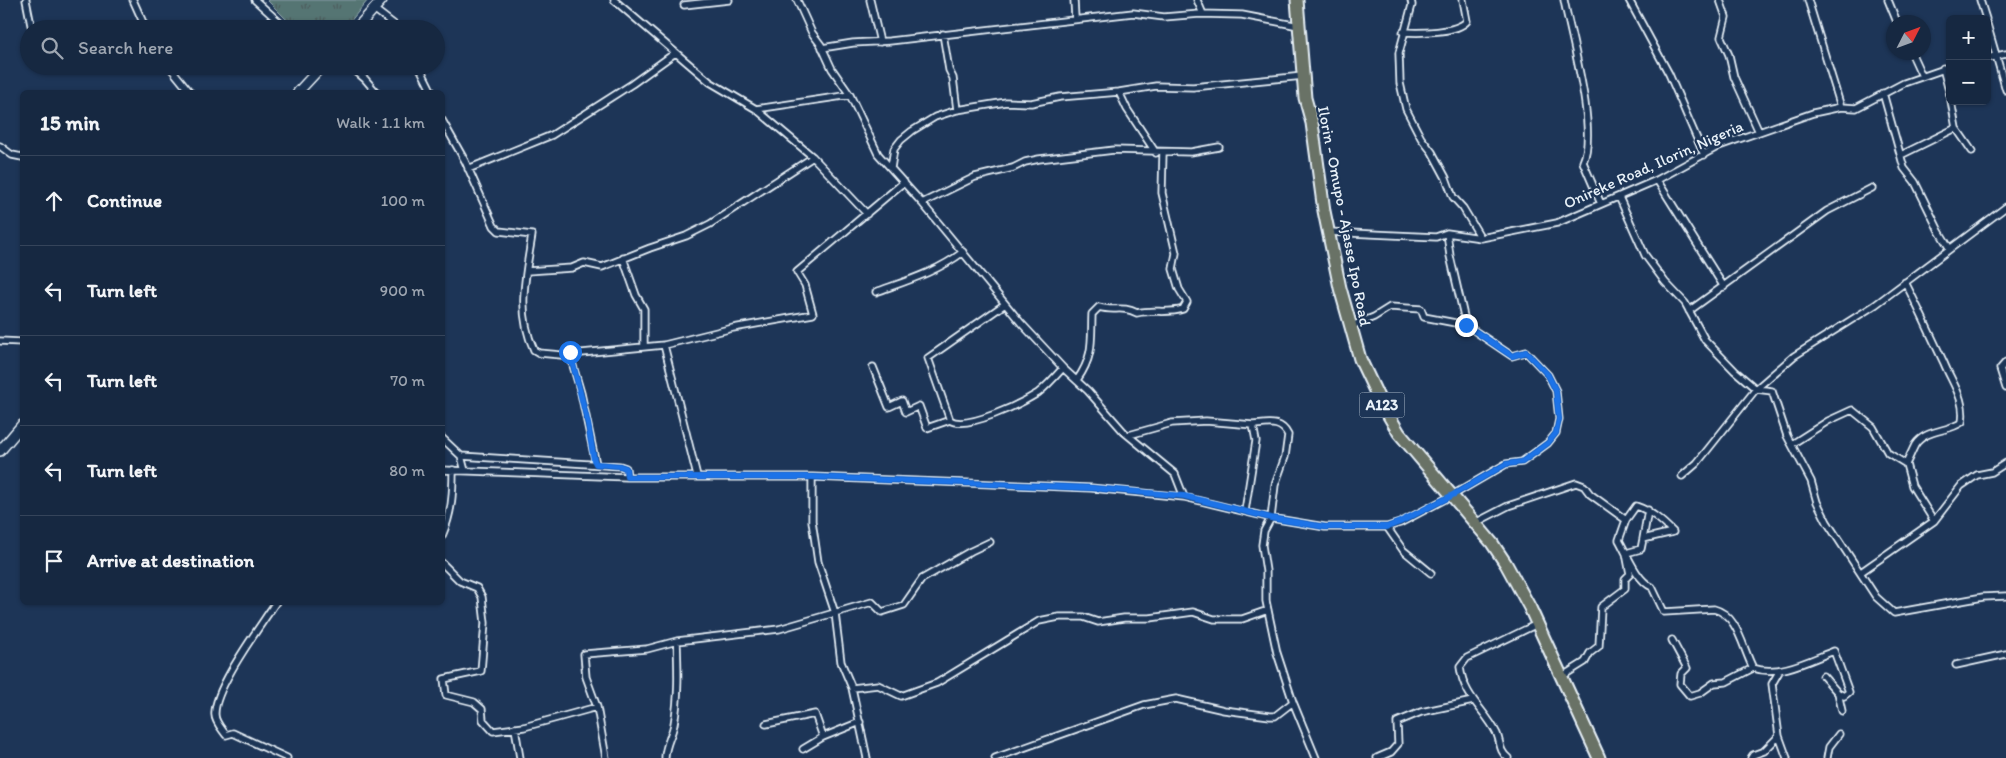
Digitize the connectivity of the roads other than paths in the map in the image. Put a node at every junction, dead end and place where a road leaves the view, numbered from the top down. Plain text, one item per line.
1 (26, 0) edge
2 (133, 0) edge
3 (256, 0) edge
4 (382, 0) edge
5 (614, 0) edge
6 (729, 0) edge
7 (797, 0) edge
8 (870, 0) edge
9 (1074, 0) edge
10 (1197, 0) edge
11 (1297, 0) edge
12 (1411, 0) edge
13 (1463, 0) edge
14 (1564, 0) edge
15 (1720, 0) edge
16 (1808, 0) edge
17 (1888, 0) edge
18 (1980, 0) edge
19 (1631, 1) edge
20 (684, 4) dead end
21 (374, 9) junction
22 (1203, 14) junction
23 (1894, 15) edge
24 (1985, 15) edge
25 (1075, 18) junction
26 (30, 20) edge
27 (142, 20) edge
28 (277, 20) edge
29 (364, 20) edge
30 (388, 20) edge
31 (1299, 26) junction
32 (1403, 32) junction
33 (942, 34) junction
34 (1991, 37) edge
35 (880, 42) junction
36 (822, 48) junction
37 (675, 53) junction
38 (2006, 54) edge
39 (1997, 56) junction
40 (1991, 57) edge
41 (1915, 60) edge
42 (1946, 67) edge
43 (176, 75) edge
44 (314, 75) edge
45 (360, 75) edge
46 (424, 75) edge
47 (1304, 76) junction
48 (1922, 76) junction
49 (188, 90) edge
50 (300, 90) edge
51 (374, 90) edge
52 (431, 90) edge
53 (2006, 90) edge
54 (1119, 92) junction
55 (1883, 93) junction
56 (850, 95) junction
57 (1952, 105) edge
58 (1841, 107) junction
59 (756, 109) junction
60 (957, 110) junction
61 (445, 126) edge
62 (1956, 128) junction
63 (1759, 132) junction
64 (0, 146) edge
65 (1219, 147) dead end
66 (1972, 151) dead end
67 (1156, 152) junction
68 (1163, 152) junction
69 (1704, 155) junction
70 (1901, 155) junction
71 (20, 157) edge
72 (813, 157) junction
73 (891, 168) junction
74 (468, 169) junction
75 (1657, 180) junction
76 (904, 182) junction
77 (1872, 188) dead end
78 (1619, 197) junction
79 (922, 203) junction
80 (1601, 204) junction
81 (2006, 207) edge
82 (867, 214) junction
83 (1328, 232) junction
84 (1448, 233) junction
85 (1481, 238) junction
86 (1950, 249) junction
87 (963, 252) junction
88 (623, 258) junction
89 (527, 272) junction
90 (1905, 282) junction
91 (1724, 287) junction
92 (876, 292) dead end
93 (1005, 304) junction
94 (1689, 311) junction
95 (1466, 325) junction
96 (1349, 327) junction
97 (0, 341) edge
98 (20, 342) edge
99 (664, 345) junction
100 (644, 347) junction
101 (570, 352) junction
102 (2006, 362) edge
103 (873, 367) dead end
104 (1063, 368) junction
105 (1077, 380) junction
106 (2006, 388) edge
107 (1756, 389) junction
108 (950, 420) junction
109 (1253, 424) junction
110 (20, 427) edge
111 (1129, 436) junction
112 (445, 441) edge
113 (1792, 444) junction
114 (0, 451) edge
115 (461, 456) junction
116 (2006, 463) edge
117 (596, 464) junction
118 (1906, 464) junction
119 (445, 470) edge
120 (453, 470) junction
121 (466, 471) junction
122 (697, 476) junction
123 (1682, 476) dead end
124 (627, 477) junction
125 (812, 477) junction
126 (1184, 496) junction
127 (1451, 496) junction
128 (1648, 510) junction
129 (1244, 511) junction
130 (1271, 518) junction
131 (1626, 520) junction
132 (1934, 521) junction
133 (1476, 523) junction
134 (1387, 527) junction
135 (445, 528) edge
136 (1643, 539) junction
137 (990, 542) dead end
138 (1626, 553) junction
139 (445, 566) edge
140 (1861, 572) junction
141 (1432, 573) dead end
142 (2006, 596) edge
143 (274, 605) edge
144 (1268, 610) junction
145 (835, 613) junction
146 (1537, 624) junction
147 (1672, 640) dead end
148 (677, 642) junction
149 (2006, 654) edge
150 (1956, 665) dead end
151 (1753, 668) junction
152 (1780, 670) junction
153 (1823, 676) dead end
154 (1561, 677) junction
155 (852, 688) junction
156 (1838, 692) junction
157 (1473, 701) junction
158 (1293, 702) junction
159 (598, 707) junction
160 (1842, 711) dead end
161 (860, 722) junction
162 (766, 724) dead end
163 (515, 728) junction
164 (1839, 734) dead end
165 (1779, 736) junction
166 (823, 737) junction
167 (802, 749) dead end
168 (1595, 756) edge
169 (1753, 757) edge
170 (287, 758) edge
171 (520, 758) edge
172 (606, 758) edge
173 (665, 758) edge
174 (867, 758) edge
175 (995, 758) edge
176 (1316, 758) edge
177 (1377, 758) edge
178 (1508, 758) edge
179 (1787, 758) edge
180 (1827, 758) edge

1 - 26 street
2 - 27 street
3 - 28 street
4 - 21 main road
5 - 37 street
6 - 20 street
7 - 36 street
8 - 35 street
9 - 25 street
10 - 22 street
11 - 31 highway, Ilorin - Omupo - Ajasse Ipo Road / A123
12 - 32 street
13 - 32 street
14 - 80 street
15 - 63 street
16 - 58 street
17 - 23 street
18 - 24 street
19 - 69 street
21 - 29 main road
21 - 30 street
22 - 25 street
22 - 31 street
25 - 33 street
31 - 47 highway, Ilorin - Omupo - Ajasse Ipo Road / A123
32 - 85 street
33 - 35 street
33 - 60 street
34 - 39 street
35 - 36 street
36 - 56 street
37 - 59 street
37 - 74 street
38 - 39 street
39 - 40 street
39 - 53 street
41 - 48 street
42 - 48 street, Onireke Road, Ilorin, Nigeria
43 - 49 street
44 - 50 main road
45 - 51 street
46 - 52 street
47 - 54 street
47 - 83 highway, Ilorin - Omupo - Ajasse Ipo Road / A123
48 - 55 street, Onireke Road, Ilorin, Nigeria
54 - 60 street
54 - 67 street
55 - 58 street, Onireke Road, Ilorin, Nigeria
55 - 70 street
56 - 59 street
56 - 73 street
57 - 62 street
58 - 63 street, Onireke Road, Ilorin, Nigeria
59 - 72 street
60 - 73 street
61 - 74 street
62 - 66 street
62 - 70 street
63 - 69 street, Onireke Road, Ilorin, Nigeria
64 - 71 street
65 - 68 street
67 - 68 street
67 - 79 street
68 - 105 street
69 - 75 street, Onireke Road, Ilorin, Nigeria
70 - 86 street
72 - 82 street
72 - 88 street
73 - 76 street
74 - 89 street
75 - 78 street, Onireke Road, Ilorin, Nigeria
75 - 91 street
76 - 79 street
76 - 82 street
77 - 91 street
78 - 80 street, Onireke Road, Ilorin, Nigeria
78 - 94 street
79 - 87 street
80 - 85 street, Onireke Road, Ilorin, Nigeria
81 - 86 street
82 - 99 street
83 - 84 street, Onireke Road, Ilorin, Nigeria
83 - 96 highway, Ilorin - Omupo - Ajasse Ipo Road / A123
84 - 85 street, Onireke Road, Ilorin, Nigeria
84 - 95 street
86 - 90 street
87 - 92 street
87 - 93 street
88 - 89 street
88 - 100 street
89 - 101 street
90 - 107 street
90 - 118 street
91 - 94 street
93 - 104 street
93 - 108 street
94 - 107 street
95 - 96 street
95 - 127 street
96 - 127 highway, Ilorin - Omupo - Ajasse Ipo Road / A123
97 - 98 street
99 - 100 street
99 - 122 street
100 - 101 street
101 - 117 street
102 - 106 street
103 - 108 street
104 - 105 street
104 - 108 street
105 - 111 street
107 - 113 street
107 - 123 street
109 - 111 street
109 - 129 street
109 - 130 street
110 - 114 main road
111 - 126 street
112 - 115 street
113 - 118 street
113 - 140 street
115 - 117 street
115 - 121 street
116 - 132 street
117 - 124 street
118 - 132 street
119 - 120 street
120 - 121 street
120 - 135 street
121 - 124 street
122 - 124 street
122 - 125 street
125 - 126 street
125 - 145 street
126 - 129 street
127 - 133 highway, Ilorin - Omupo - Ajasse Ipo Road / A123
127 - 134 street
128 - 131 street
128 - 136 street
128 - 136 street
129 - 130 street
130 - 134 street
130 - 144 street
131 - 133 street
131 - 138 street
132 - 140 street
133 - 146 highway, Ilorin - Omupo - Ajasse Ipo Road / A123
134 - 141 street
136 - 138 street
137 - 145 street
138 - 151 street
138 - 154 street
139 - 163 street
140 - 142 street
143 - 170 street
144 - 155 street
144 - 158 street
145 - 148 street
145 - 155 street
146 - 154 highway, Ilorin - Omupo - Ajasse Ipo Road / A123
146 - 157 street
147 - 151 street
148 - 159 street
148 - 173 street
149 - 150 street
151 - 152 street
152 - 156 street
152 - 165 street
153 - 156 street
154 - 168 highway, Ilorin - Omupo - Ajasse Ipo Road / A123
155 - 161 street
156 - 160 street
157 - 177 street
157 - 178 street
158 - 175 street
158 - 176 street
159 - 163 street
159 - 172 street
161 - 166 street
161 - 174 street
162 - 166 street
163 - 171 street
164 - 180 street
165 - 169 street
165 - 179 street
166 - 167 street

